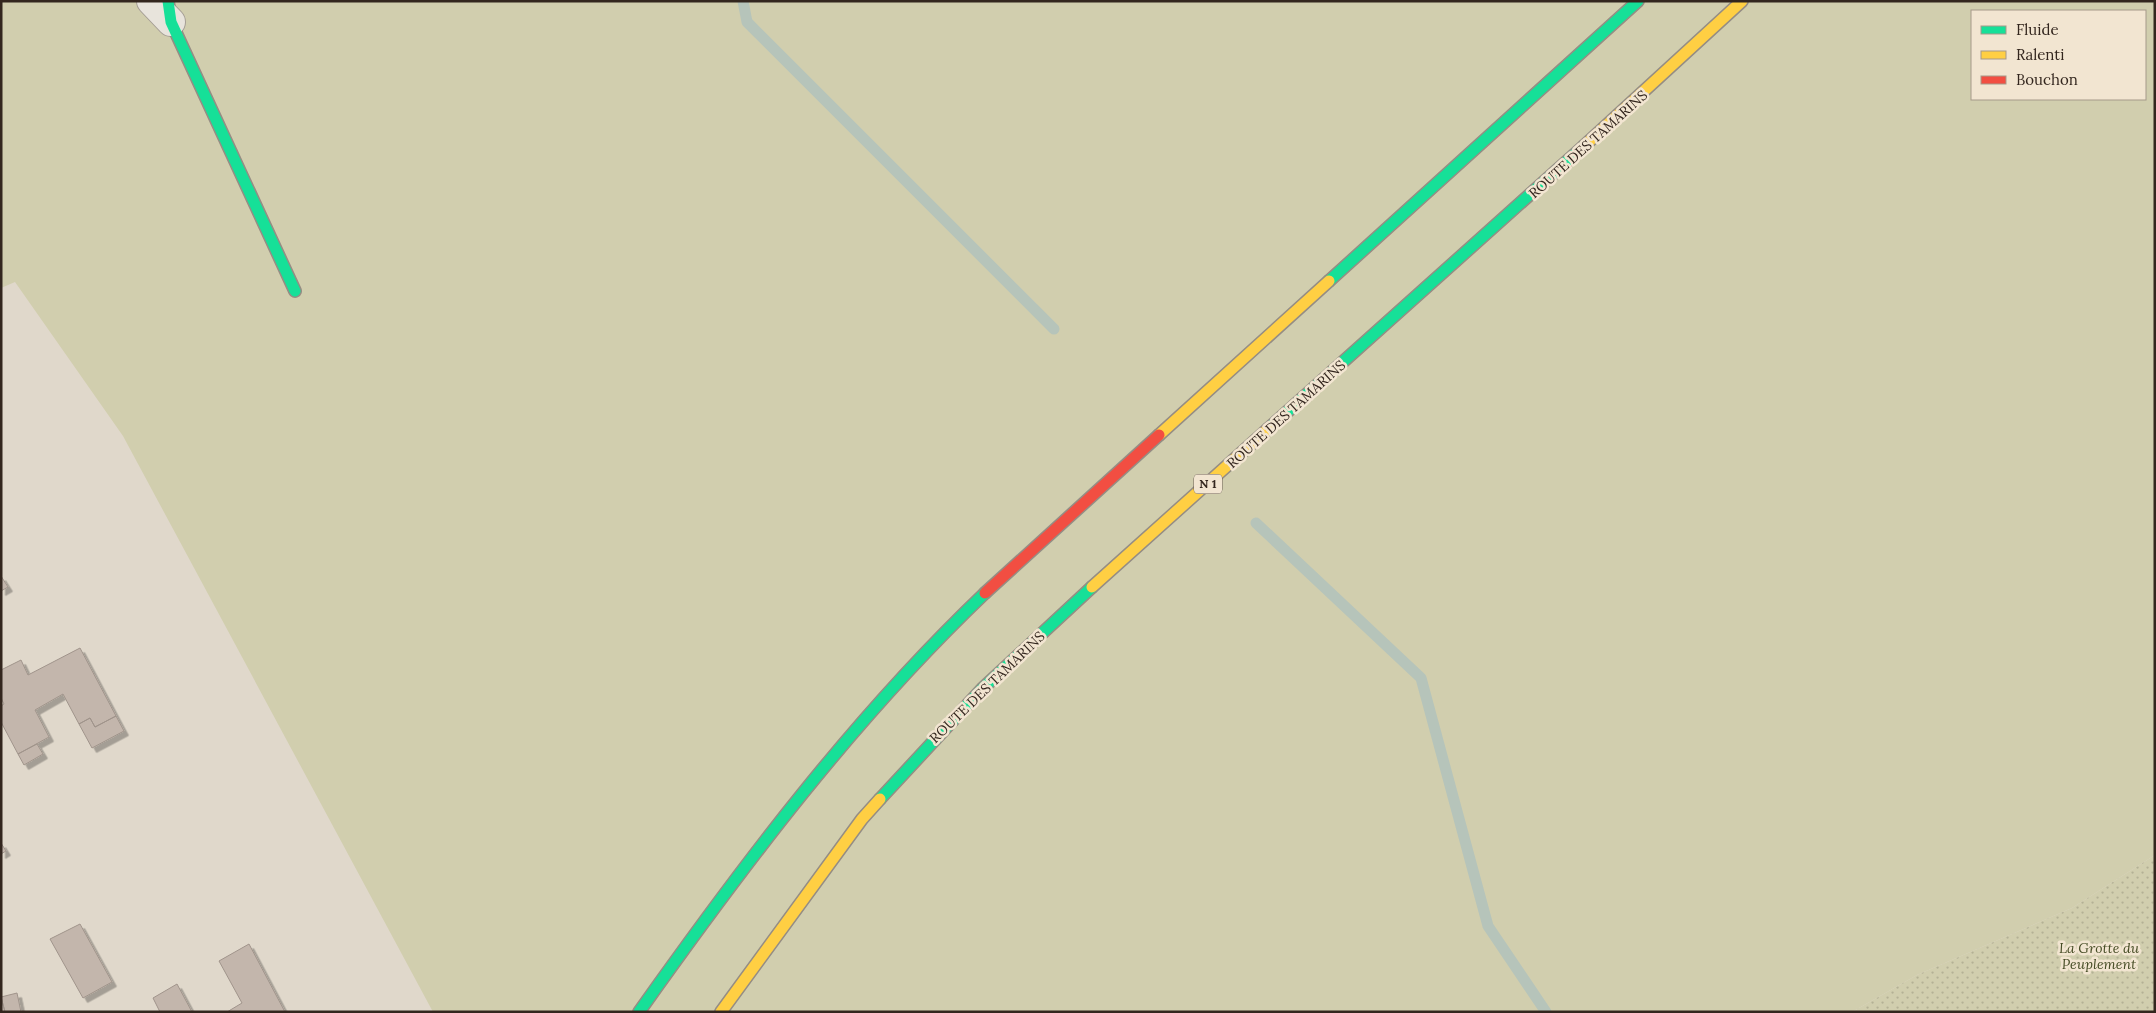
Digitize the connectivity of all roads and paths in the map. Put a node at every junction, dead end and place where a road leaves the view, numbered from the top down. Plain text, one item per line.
1 (151, 1) edge
2 (1638, 1) edge
3 (1742, 1) edge
4 (169, 12) edge
5 (295, 291) dead end
6 (639, 1012) edge
7 (721, 1012) edge

1 - 4 street
2 - 6 main road
3 - 7 main road, ROUTE DES TAMARINS / N 1
4 - 5 main road

